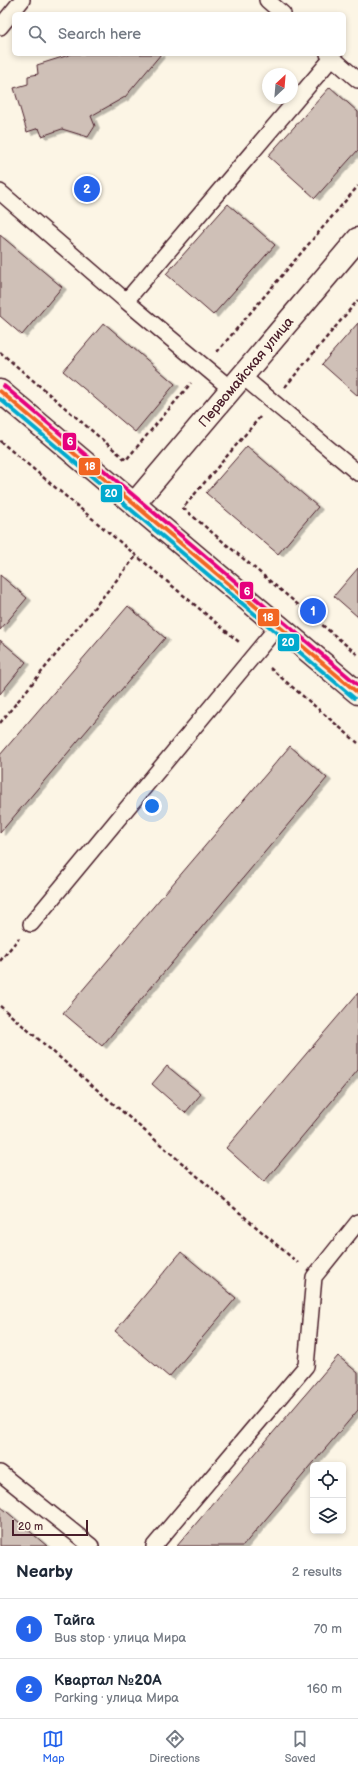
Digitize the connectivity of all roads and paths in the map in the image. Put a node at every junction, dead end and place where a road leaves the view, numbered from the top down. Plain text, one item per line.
1 (22, 0) edge
2 (267, 0) edge
3 (12, 12) edge
4 (12, 12) edge
5 (281, 12) edge
6 (0, 27) edge
7 (330, 56) edge
8 (358, 80) edge
9 (358, 186) edge
10 (0, 192) edge
11 (358, 239) edge
12 (126, 301) junction
13 (0, 352) edge
14 (205, 367) junction
15 (237, 383) junction
16 (0, 390) edge
17 (0, 441) edge
18 (358, 473) edge
19 (134, 504) junction
20 (183, 508) dead end
21 (137, 555) junction
22 (278, 626) junction
23 (254, 655) junction
24 (358, 655) edge
25 (358, 693) edge
26 (0, 723) edge
27 (358, 743) edge
28 (31, 924) joint
29 (0, 961) edge
30 (0, 1006) edge
31 (358, 1222) edge
32 (314, 1277) junction
33 (0, 1473) edge
34 (91, 1546) edge
35 (154, 1546) edge

1 - 3 lane
2 - 5 lane
4 - 6 lane
7 - 8 lane
7 - 12 lane
9 - 14 path
10 - 12 lane
11 - 15 street, Первомайская улица
12 - 14 lane
13 - 14 path
14 - 15 lane
15 - 18 lane
15 - 19 street, Первомайская улица
16 - 19 street
17 - 21 path
19 - 22 street
20 - 24 path
21 - 23 path
21 - 26 path
22 - 23 lane
22 - 25 street
23 - 27 path
23 - 28 lane
28 - 29 path
30 - 32 path
31 - 32 lane
32 - 35 lane
33 - 34 lane

